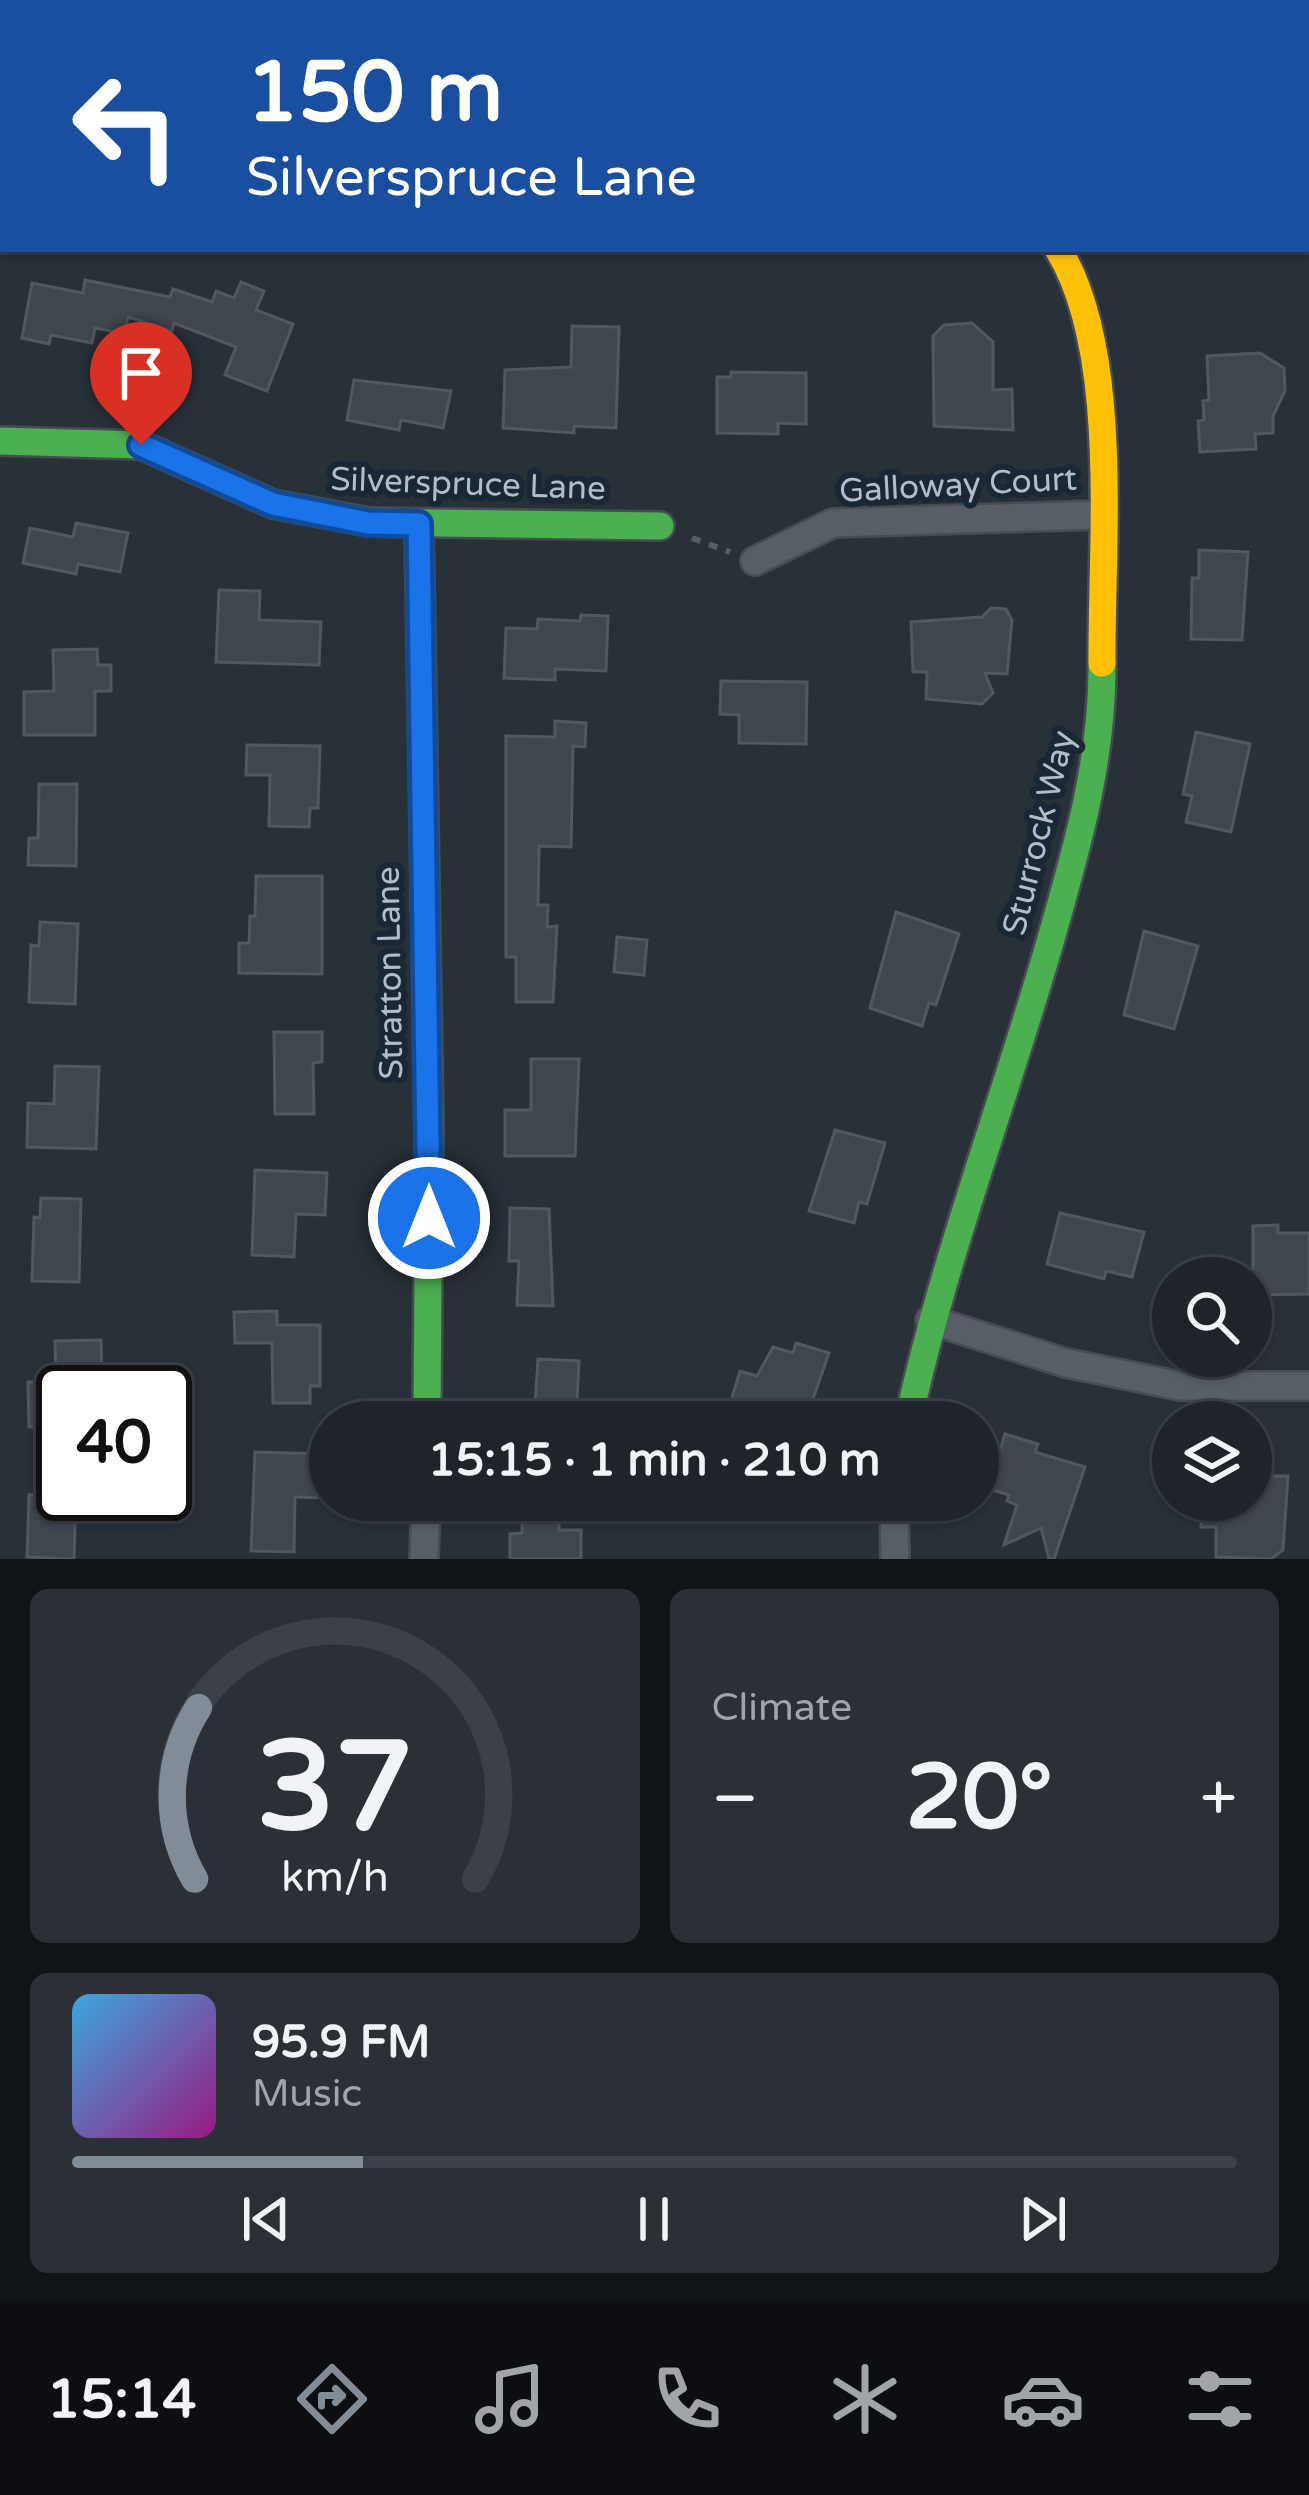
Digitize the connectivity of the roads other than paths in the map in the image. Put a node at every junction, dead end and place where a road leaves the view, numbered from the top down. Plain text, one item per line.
1 (1060, 252) edge
2 (0, 441) edge
3 (1101, 514) junction
4 (419, 524) junction
5 (660, 526) road end
6 (755, 561) road end
7 (930, 1321) junction
8 (1309, 1386) edge
9 (427, 1401) edge
10 (913, 1401) edge
11 (425, 1521) edge
12 (895, 1521) edge
13 (424, 1559) edge
14 (895, 1559) edge

1 - 3 street, Sturrock Way
2 - 4 street, Silverspruce Lane
3 - 6 street, Galloway Court
3 - 7 street, Sturrock Way
4 - 5 street, Silverspruce Lane
4 - 9 street, Stratton Lane
7 - 8 street
7 - 10 street, Sturrock Way
11 - 13 street
12 - 14 street

